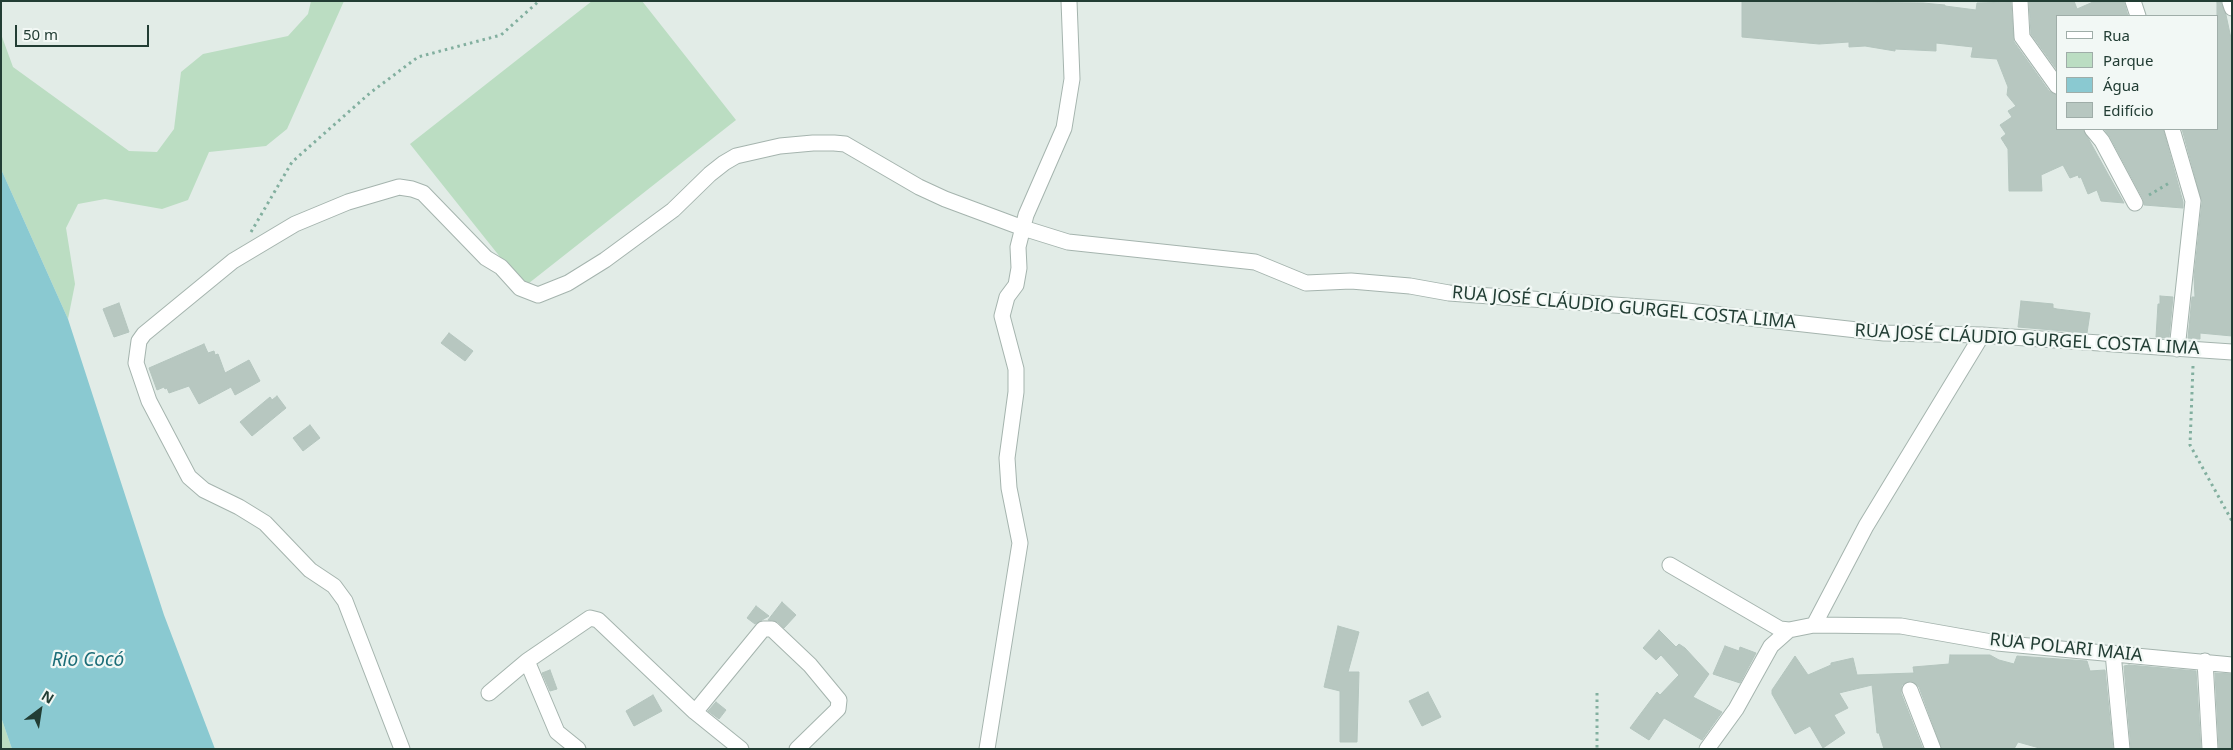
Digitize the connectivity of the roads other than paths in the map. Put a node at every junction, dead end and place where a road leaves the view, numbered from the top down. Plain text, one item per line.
1 (1069, 1) edge
2 (2020, 1) edge
3 (2133, 1) edge
4 (2230, 1) edge
5 (2232, 8) edge
6 (2138, 15) edge
7 (2055, 80) edge
8 (2093, 130) edge
9 (2172, 130) edge
10 (2135, 203) road end
11 (1023, 228) junction
12 (1982, 335) junction
13 (2177, 349) junction
14 (2232, 352) edge
15 (1670, 565) dead end
16 (1814, 625) junction
17 (1789, 630) junction
18 (2113, 653) junction
19 (527, 661) junction
20 (2205, 662) junction
21 (2232, 665) edge
22 (1910, 690) dead end
23 (489, 693) dead end
24 (695, 712) junction
25 (402, 749) edge
26 (578, 749) edge
27 (741, 749) edge
28 (797, 749) edge
29 (987, 749) edge
30 (1707, 749) edge
31 (1933, 749) edge
32 (2122, 749) edge
33 (2210, 749) edge

1 - 11 street
2 - 7 street
3 - 6 street
4 - 5 street
8 - 10 street
9 - 13 street
11 - 12 street, RUA JOSÉ CLÁUDIO GURGEL COSTA LIMA
11 - 25 street, RUA JOSÉ CLÁUDIO GURGEL COSTA LIMA
11 - 29 street
12 - 13 street, RUA JOSÉ CLÁUDIO GURGEL COSTA LIMA
12 - 16 street
13 - 14 street, RUA JOSÉ CLÁUDIO GURGEL COSTA LIMA
15 - 17 street
16 - 17 street, RUA POLARI MAIA
16 - 18 street, RUA POLARI MAIA
17 - 30 street
18 - 20 street, RUA POLARI MAIA
18 - 32 street
19 - 23 street
19 - 24 street
19 - 26 street
20 - 21 street, RUA POLARI MAIA
20 - 33 street
22 - 31 street
24 - 27 street
24 - 28 street

